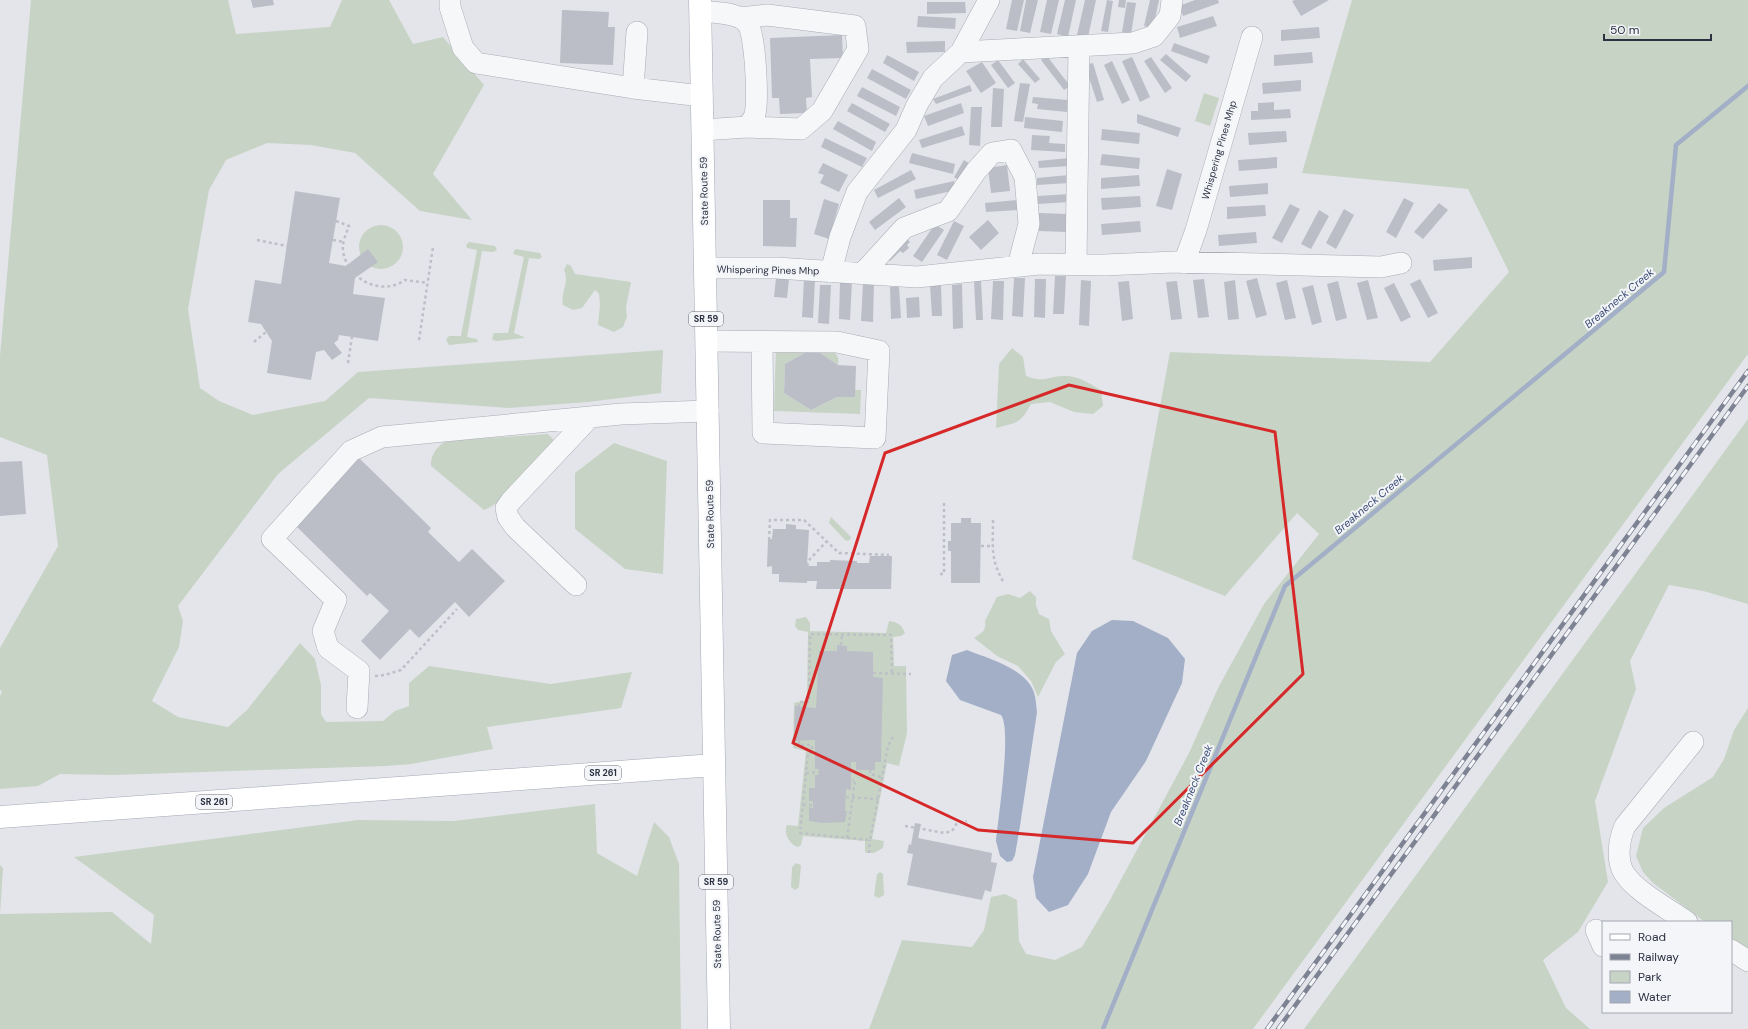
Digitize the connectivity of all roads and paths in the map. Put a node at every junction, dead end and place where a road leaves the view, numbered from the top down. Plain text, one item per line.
1 (450, 0) edge
2 (989, 0) edge
3 (1172, 0) edge
4 (701, 6) edge
5 (741, 18) junction
6 (637, 32) dead end
7 (1252, 37) dead end
8 (1079, 46) junction
9 (961, 52) junction
10 (633, 88) junction
11 (702, 96) junction
12 (747, 127) junction
13 (703, 130) junction
14 (336, 221) dead end
15 (257, 240) dead end
16 (333, 240) dead end
17 (344, 242) junction
18 (287, 246) dead end
19 (433, 247) dead end
20 (1184, 263) junction
21 (1401, 263) dead end
22 (1076, 264) junction
23 (1018, 266) junction
24 (705, 268) junction
25 (831, 272) junction
26 (862, 273) junction
27 (428, 283) junction
28 (266, 332) dead end
29 (352, 337) dead end
30 (419, 340) dead end
31 (254, 342) dead end
32 (707, 342) junction
33 (762, 343) junction
34 (348, 364) dead end
35 (708, 411) junction
36 (590, 417) junction
37 (944, 501) dead end
38 (993, 520) dead end
39 (769, 540) dead end
40 (826, 542) junction
41 (981, 546) dead end
42 (993, 546) junction
43 (889, 555) dead end
44 (807, 566) dead end
45 (940, 574) dead end
46 (1004, 583) dead end
47 (576, 585) dead end
48 (457, 609) dead end
49 (842, 634) junction
50 (841, 645) dead end
51 (873, 673) dead end
52 (892, 674) junction
53 (911, 674) dead end
54 (358, 677) junction
55 (799, 707) dead end
56 (357, 708) dead end
57 (893, 738) dead end
58 (799, 741) dead end
59 (1693, 742) dead end
60 (714, 765) junction
61 (870, 770) dead end
62 (819, 772) dead end
63 (806, 773) junction
64 (882, 777) junction
65 (852, 780) dead end
66 (846, 797) dead end
67 (852, 798) junction
68 (878, 799) junction
69 (802, 805) junction
70 (813, 805) dead end
71 (0, 817) edge
72 (967, 821) dead end
73 (905, 826) dead end
74 (847, 838) junction
75 (870, 840) junction
76 (869, 853) dead end
77 (1686, 921) edge
78 (1732, 951) edge
79 (1748, 961) edge
80 (719, 1029) edge

1 - 10 street
2 - 9 street, Whispering Pines Mhp
3 - 8 street
4 - 5 street
4 - 11 main road, State Route 59 / SR 59
5 - 12 street
5 - 12 street
6 - 10 street
7 - 20 street, Whispering Pines Mhp
8 - 9 street
8 - 22 street
9 - 25 street, Whispering Pines Mhp
10 - 11 street
11 - 13 main road, State Route 59 / SR 59
12 - 13 street
13 - 24 main road, State Route 59 / SR 59
14 - 17 path
15 - 18 path
16 - 17 path
17 - 27 path
19 - 27 path
20 - 21 street, Whispering Pines Mhp
20 - 22 street, Whispering Pines Mhp
22 - 23 street, Whispering Pines Mhp
23 - 26 street, Whispering Pines Mhp
23 - 26 street
24 - 25 street, Whispering Pines Mhp
24 - 32 main road, State Route 59 / SR 59
25 - 26 street, Whispering Pines Mhp
27 - 30 path
28 - 31 path
29 - 34 path
32 - 33 street
32 - 35 main road, State Route 59 / SR 59
33 - 33 street
35 - 36 street
35 - 60 main road, State Route 59 / SR 59
36 - 47 street
36 - 54 street
37 - 45 path
38 - 42 path
39 - 40 path
40 - 43 path
40 - 44 path
41 - 42 path
42 - 46 path
48 - 54 path
49 - 50 path
49 - 52 path
49 - 55 path
51 - 52 path
52 - 53 path
54 - 56 street
57 - 64 path
58 - 63 path
59 - 77 street
60 - 71 main road, SR 261
60 - 80 main road, State Route 59 / SR 59
61 - 64 path
62 - 63 path
63 - 69 path
64 - 68 path
65 - 67 path
66 - 67 path
67 - 68 path
67 - 74 path
68 - 75 path
69 - 70 path
69 - 74 path
72 - 73 path
74 - 75 path
75 - 76 path
78 - 79 street

